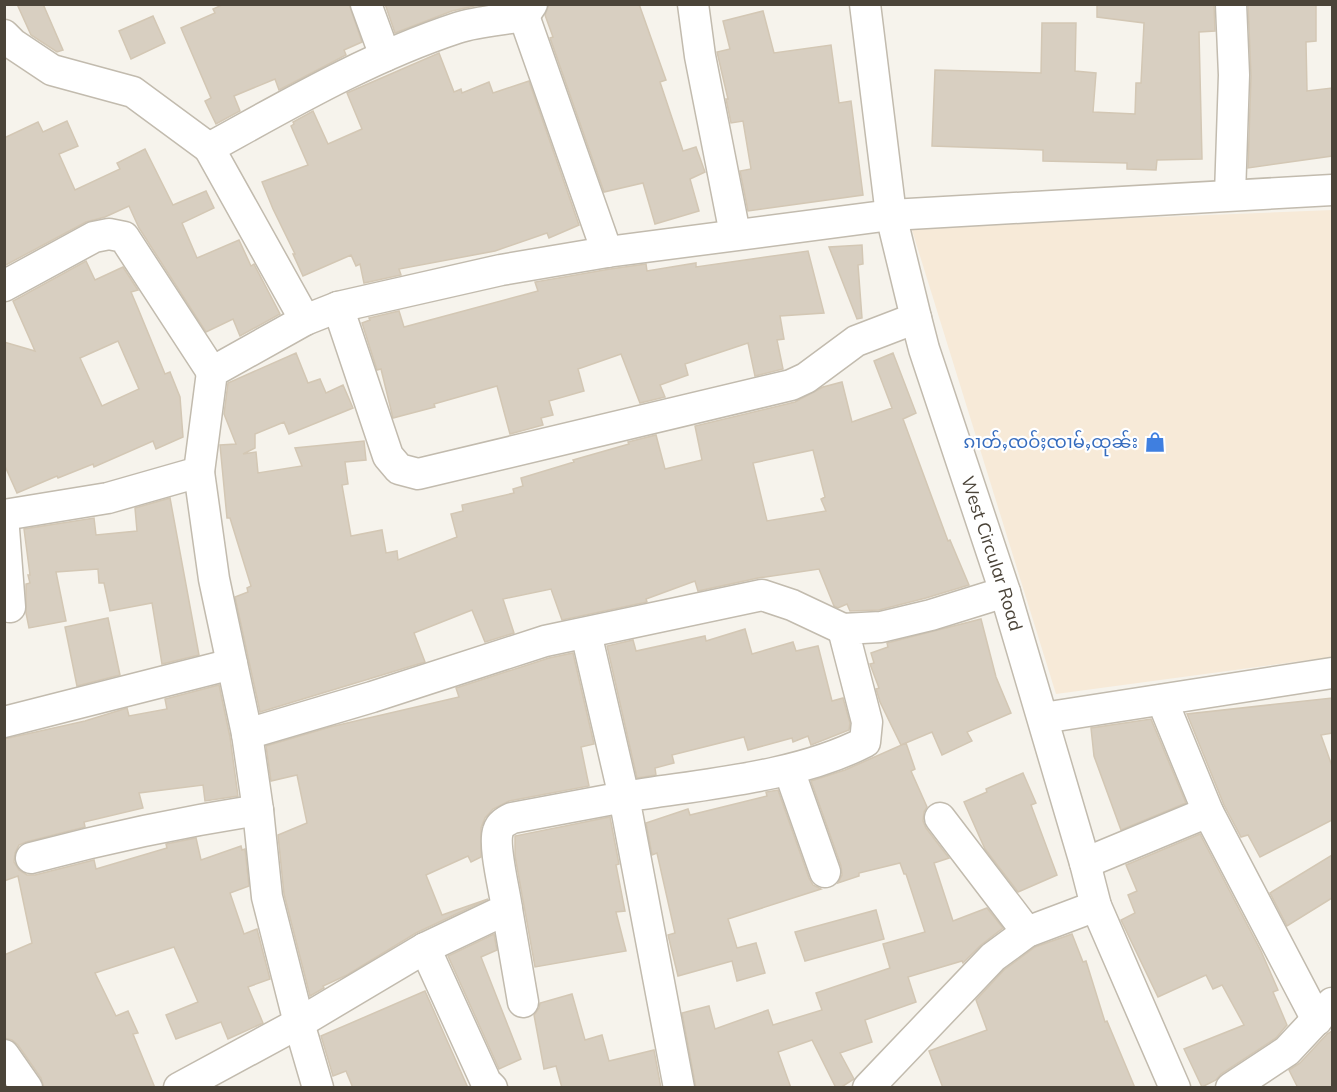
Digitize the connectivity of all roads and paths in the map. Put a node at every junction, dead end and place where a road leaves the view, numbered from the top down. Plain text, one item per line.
1 (366, 4) edge
2 (693, 4) edge
3 (865, 4) edge
4 (1231, 4) edge
5 (528, 10) edge
6 (4, 35) edge
7 (385, 56) junction
8 (209, 147) junction
9 (1332, 190) edge
10 (1230, 195) junction
11 (891, 215) junction
12 (735, 234) junction
13 (607, 252) junction
14 (4, 286) edge
15 (338, 307) junction
16 (916, 318) junction
17 (305, 320) junction
18 (212, 372) junction
19 (199, 472) junction
20 (4, 515) edge
21 (4, 529) edge
22 (1005, 592) junction
23 (10, 607) dead end
24 (843, 629) junction
25 (586, 633) junction
26 (232, 664) junction
27 (1332, 673) edge
28 (1162, 700) junction
29 (1043, 718) junction
30 (4, 722) edge
31 (247, 734) junction
32 (789, 770) junction
33 (624, 797) junction
34 (258, 810) junction
35 (1208, 812) junction
36 (940, 818) dead end
37 (31, 858) dead end
38 (1085, 863) junction
39 (825, 872) dead end
40 (1096, 906) junction
41 (507, 909) junction
42 (1028, 932) junction
43 (425, 948) junction
44 (523, 1002) dead end
45 (1324, 1011) edge
46 (299, 1023) junction
47 (4, 1055) edge
48 (27, 1088) edge
49 (179, 1088) edge
50 (318, 1088) edge
51 (492, 1088) edge
52 (679, 1088) edge
53 (868, 1088) edge
54 (1175, 1088) edge
55 (1231, 1088) edge

1 - 7 street
2 - 12 street
3 - 11 street, West Circular Road
4 - 10 street
5 - 7 street
5 - 13 street
6 - 8 street
7 - 8 street
8 - 17 street
9 - 10 street
10 - 11 street
11 - 12 street
11 - 16 street, West Circular Road
12 - 13 street
13 - 15 street
14 - 18 street
15 - 16 street
15 - 17 street
16 - 22 street, West Circular Road
17 - 18 street
18 - 19 street
19 - 20 street
19 - 26 street
21 - 23 street
22 - 24 street
22 - 29 street, West Circular Road
24 - 25 street
24 - 32 street
25 - 31 street
25 - 33 street
26 - 30 street
26 - 31 street
27 - 28 street
28 - 29 street
28 - 35 street
29 - 38 street, West Circular Road
31 - 34 street
32 - 33 street
32 - 39 street
33 - 41 street
33 - 52 street
34 - 37 street
34 - 46 street
35 - 38 street
35 - 45 street
36 - 42 street
38 - 40 street, West Circular Road
40 - 42 street
40 - 54 street, West Circular Road
41 - 43 street
41 - 44 street
42 - 53 street
43 - 46 street
43 - 51 street
45 - 55 street
46 - 49 street
46 - 50 street
47 - 48 street

